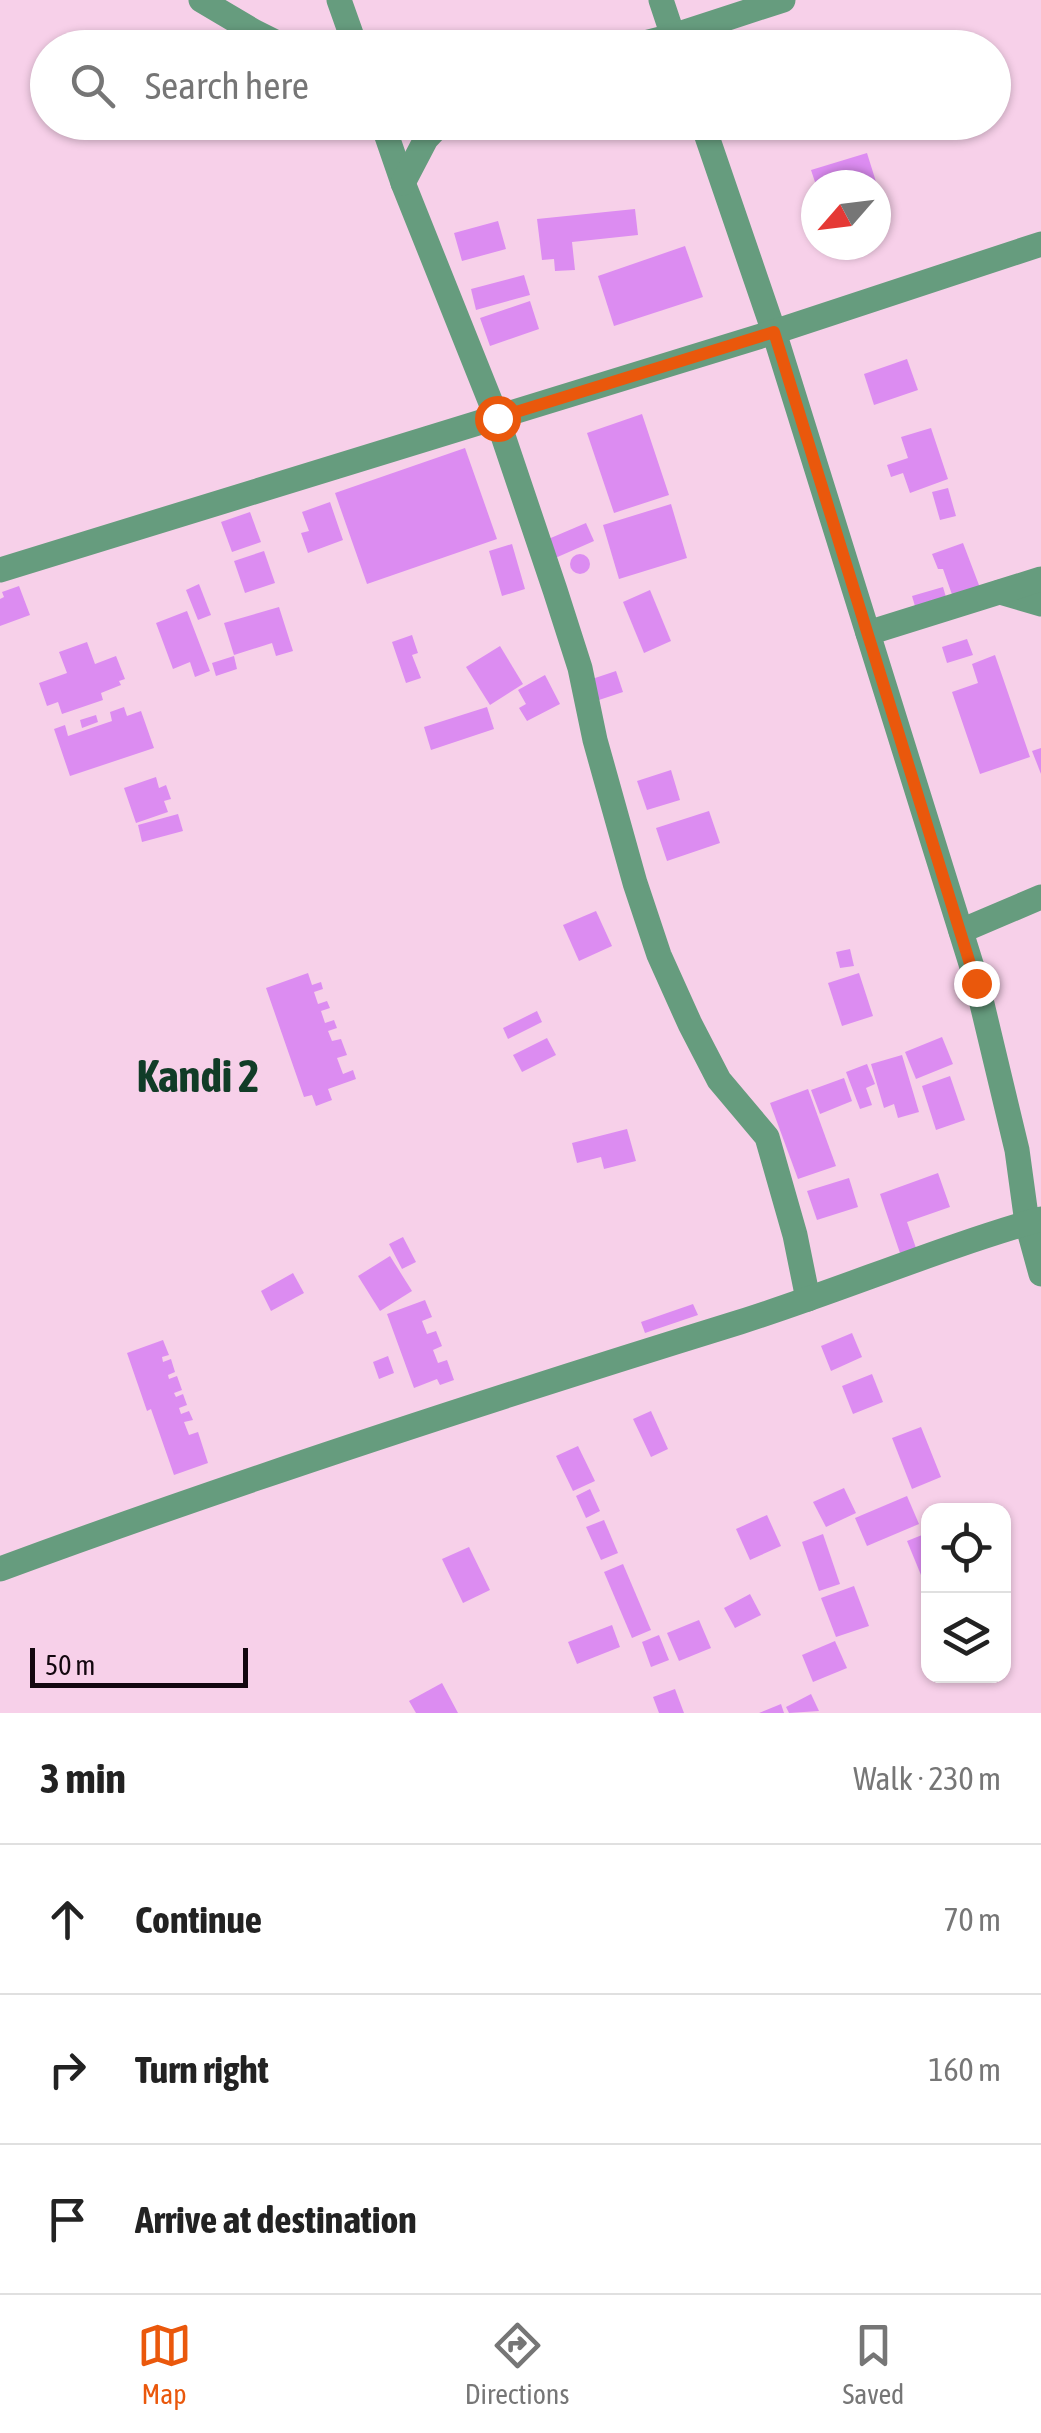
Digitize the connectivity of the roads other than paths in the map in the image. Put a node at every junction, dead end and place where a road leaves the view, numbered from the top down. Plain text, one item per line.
1 (201, 0) edge
2 (340, 0) edge
3 (661, 0) edge
4 (784, 0) edge
5 (251, 30) edge
6 (350, 30) edge
7 (670, 30) edge
8 (705, 30) edge
9 (388, 140) edge
10 (426, 140) edge
11 (708, 140) edge
12 (404, 184) junction
13 (1041, 244) edge
14 (774, 332) junction
15 (497, 418) junction
16 (0, 570) edge
17 (1041, 580) edge
18 (1000, 592) junction
19 (1041, 604) edge
20 (868, 633) junction
21 (1041, 897) edge
22 (960, 932) junction
23 (1034, 1221) edge
24 (1041, 1274) edge
25 (808, 1299) junction
26 (0, 1569) edge

1 - 5 street
2 - 6 street
3 - 7 street
4 - 8 street
9 - 12 street
10 - 12 street
11 - 14 street
12 - 15 street
13 - 14 street
14 - 15 street
14 - 20 street
15 - 16 street
15 - 25 street
17 - 18 street
18 - 19 street
18 - 20 street
20 - 22 street
21 - 22 street
22 - 23 street
23 - 24 street
23 - 25 street
25 - 26 street

